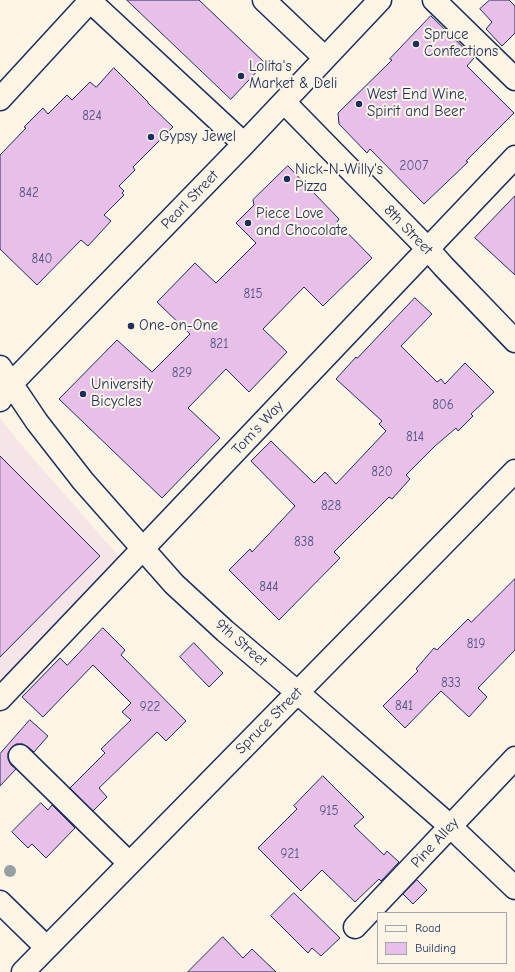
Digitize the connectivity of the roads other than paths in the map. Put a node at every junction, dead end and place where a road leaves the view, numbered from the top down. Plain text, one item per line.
1 (91, 0) edge
2 (264, 0) edge
3 (380, 0) edge
4 (434, 0) edge
5 (325, 58) junction
6 (515, 79) edge
7 (0, 99) edge
8 (284, 102) junction
9 (244, 144) junction
10 (515, 157) edge
11 (428, 249) junction
12 (515, 341) edge
13 (4, 384) edge
14 (515, 470) edge
15 (143, 549) junction
16 (298, 692) junction
17 (0, 699) edge
18 (20, 756) dead end
19 (515, 758) edge
20 (450, 826) junction
21 (129, 863) junction
22 (515, 888) edge
23 (0, 902) edge
24 (355, 927) dead end
25 (46, 947) junction
26 (23, 972) edge

1 - 7 street
1 - 9 street
2 - 5 street
3 - 5 street, Pearl Street
4 - 6 street
5 - 8 street, Pearl Street
8 - 9 street, Pearl Street
8 - 11 street, 8th Street
9 - 13 street, Pearl Street
10 - 11 street, Tom's Way
11 - 12 street, 8th Street
11 - 15 street, Tom's Way
13 - 15 street, 9th Street
14 - 16 street, Spruce Street
15 - 16 street, 9th Street
15 - 17 street, Tom's Way
16 - 20 street, 9th Street
16 - 21 street, Spruce Street
18 - 21 street
19 - 20 street, Pine Alley
20 - 22 street, 9th Street
20 - 24 street, Pine Alley
21 - 25 street, Spruce Street
23 - 25 street
25 - 26 street, Spruce Street

